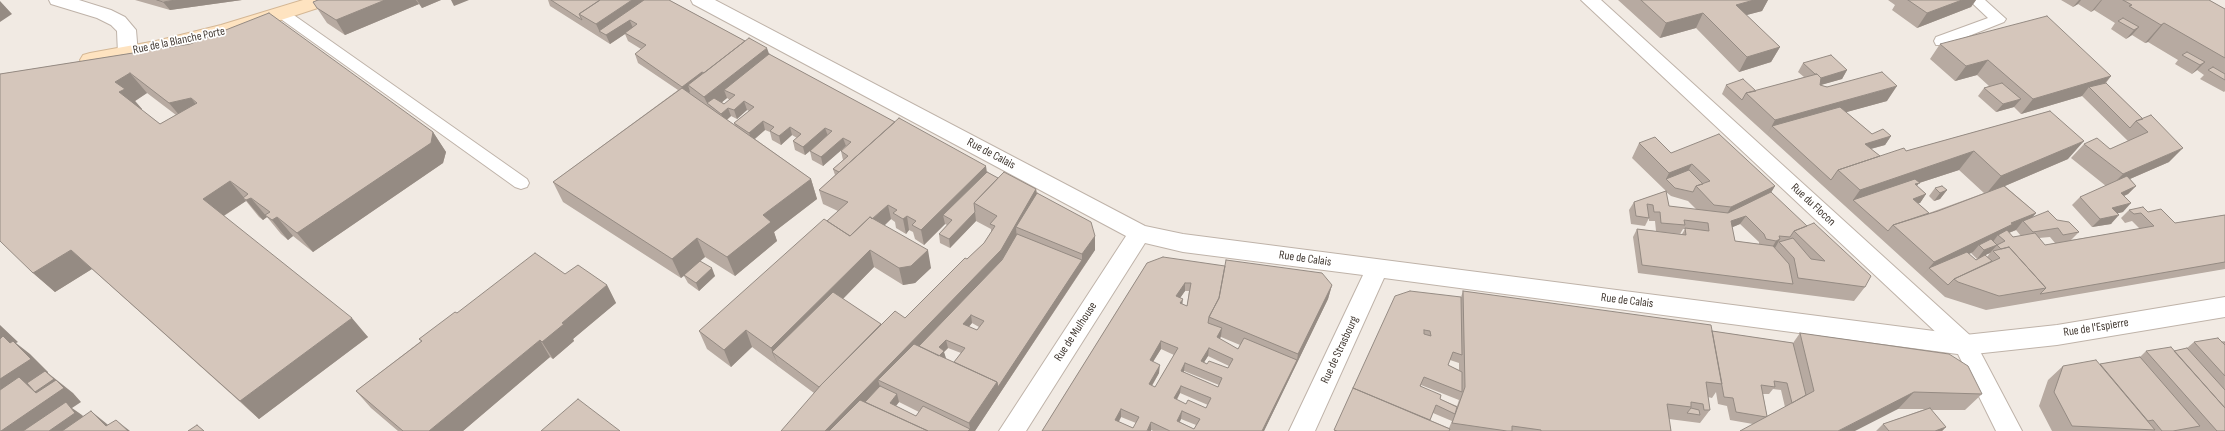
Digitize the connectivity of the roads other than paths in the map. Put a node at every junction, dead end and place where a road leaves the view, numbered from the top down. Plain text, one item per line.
1 (58, 0) edge
2 (323, 0) edge
3 (700, 0) edge
4 (1590, 0) edge
5 (1976, 0) edge
6 (283, 14) junction
7 (1941, 41) dead end
8 (128, 54) junction
9 (74, 63) edge
10 (521, 183) dead end
11 (1140, 232) junction
12 (1377, 269) junction
13 (2225, 307) edge
14 (1965, 345) junction
15 (1012, 431) edge
16 (1302, 431) edge
17 (2009, 431) edge

1 - 8 street, Rue de la Blanche Porte
2 - 6 main road, Rue de la Blanche Porte
3 - 11 street, Rue de Calais
4 - 14 street, Rue du Flocon
5 - 7 lane
6 - 8 main road, Rue de la Blanche Porte
6 - 10 lane
8 - 9 main road
11 - 12 street, Rue de Calais
11 - 15 street, Rue de Mulhouse
12 - 14 street, Rue de Calais
12 - 16 street, Rue de Strasbourg
13 - 14 street, Rue de l'Espierre
14 - 17 street, Rue du Flocon

